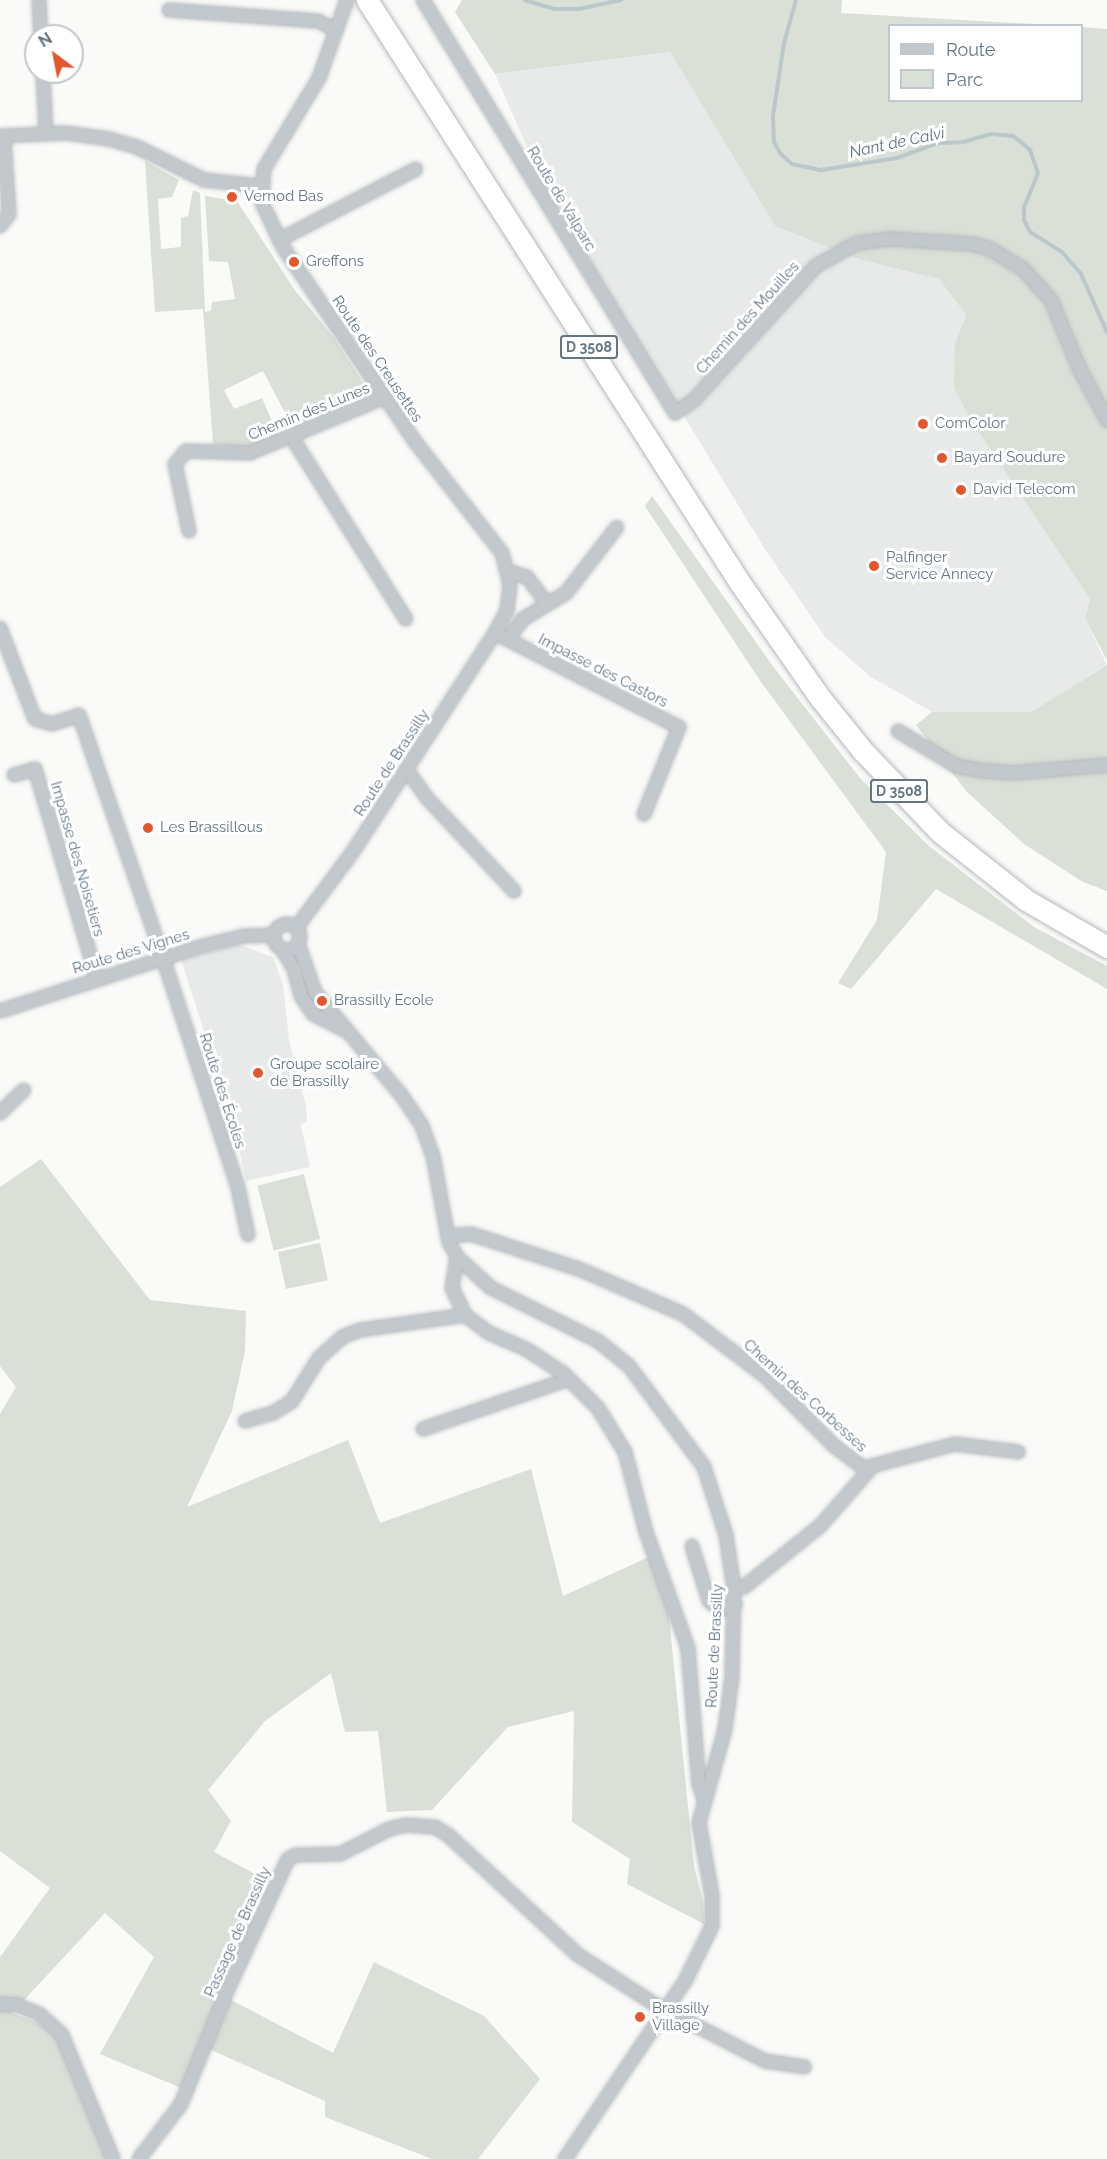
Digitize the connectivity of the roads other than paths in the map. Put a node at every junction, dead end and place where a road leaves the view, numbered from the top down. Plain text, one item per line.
1 (39, 0) edge
2 (347, 0) edge
3 (423, 0) edge
4 (370, 3) edge
5 (169, 10) dead end
6 (40, 24) edge
7 (338, 24) junction
8 (44, 84) edge
9 (46, 134) junction
10 (2, 136) edge
11 (416, 169) dead end
12 (261, 186) junction
13 (0, 226) edge
14 (279, 240) junction
15 (385, 397) junction
16 (675, 413) joint
17 (1107, 420) edge
18 (291, 436) junction
19 (617, 527) dead end
20 (189, 531) dead end
21 (508, 571) junction
22 (546, 602) junction
23 (507, 610) joint
24 (406, 619) dead end
25 (0, 628) edge
26 (495, 633) junction
27 (508, 639) junction
28 (898, 731) dead end
29 (1107, 765) edge
30 (406, 769) junction
31 (15, 775) dead end
32 (644, 814) dead end
33 (514, 891) dead end
34 (296, 928) junction
35 (274, 935) junction
36 (298, 944) junction
37 (1107, 947) edge
38 (282, 949) junction
39 (163, 957) junction
40 (96, 978) junction
41 (0, 1011) edge
42 (345, 1029) junction
43 (24, 1090) dead end
44 (0, 1113) edge
45 (248, 1235) dead end
46 (448, 1236) junction
47 (457, 1257) junction
48 (465, 1315) junction
49 (569, 1379) junction
50 (245, 1421) dead end
51 (423, 1429) dead end
52 (1019, 1452) dead end
53 (870, 1469) junction
54 (692, 1546) dead end
55 (734, 1588) junction
56 (735, 1605) junction
57 (704, 1799) junction
58 (0, 2004) edge
59 (666, 2010) junction
60 (806, 2067) dead end
61 (113, 2159) edge
62 (139, 2159) edge
63 (565, 2159) edge

1 - 6 street
2 - 7 street, Route des Creusettes
3 - 16 street, Route de Valparc
4 - 37 highway, D 3508
5 - 7 street
7 - 12 street, Route des Creusettes
8 - 9 street
9 - 10 street
9 - 12 street
10 - 13 street
11 - 14 street
12 - 14 street, Route des Creusettes
14 - 15 street, Route des Creusettes
15 - 18 street, Chemin des Lunes
15 - 21 street, Route des Creusettes
16 - 17 street, Chemin des Mouilles
18 - 20 street, Chemin des Lunes
18 - 24 street
19 - 22 street
21 - 22 street
21 - 23 street, Route des Creusettes
22 - 27 street
23 - 26 street, Route de Brassilly
25 - 39 street, Route des Écoles
26 - 27 street, Impasse des Castors
26 - 30 street, Route de Brassilly
27 - 32 street, Impasse des Castors
28 - 29 street
30 - 33 street
30 - 34 street, Route de Brassilly
31 - 40 street, Impasse des Noisetiers
34 - 35 street
34 - 36 street, Route de Brassilly
35 - 38 street, Route de Brassilly
35 - 39 street, Route des Vignes
36 - 38 street
36 - 42 street, Route de Brassilly
38 - 42 street, Route de Brassilly
39 - 40 street, Route des Vignes
39 - 45 street, Route des Écoles
40 - 41 street, Route des Vignes
42 - 46 street, Route de Brassilly
43 - 44 street
46 - 47 street, Route de Brassilly
46 - 53 street, Chemin des Corbesses
47 - 48 street
47 - 55 street, Route de Brassilly
48 - 49 street
48 - 50 street
49 - 51 street
49 - 57 street
52 - 53 street, Chemin des Corbesses
53 - 55 street
54 - 56 street
55 - 56 street, Route de Brassilly
56 - 57 street, Route de Brassilly
57 - 59 street, Route de Brassilly
58 - 61 street
59 - 60 street, Passage de Brassilly
59 - 62 street, Passage de Brassilly
59 - 63 street, Route de Brassilly

